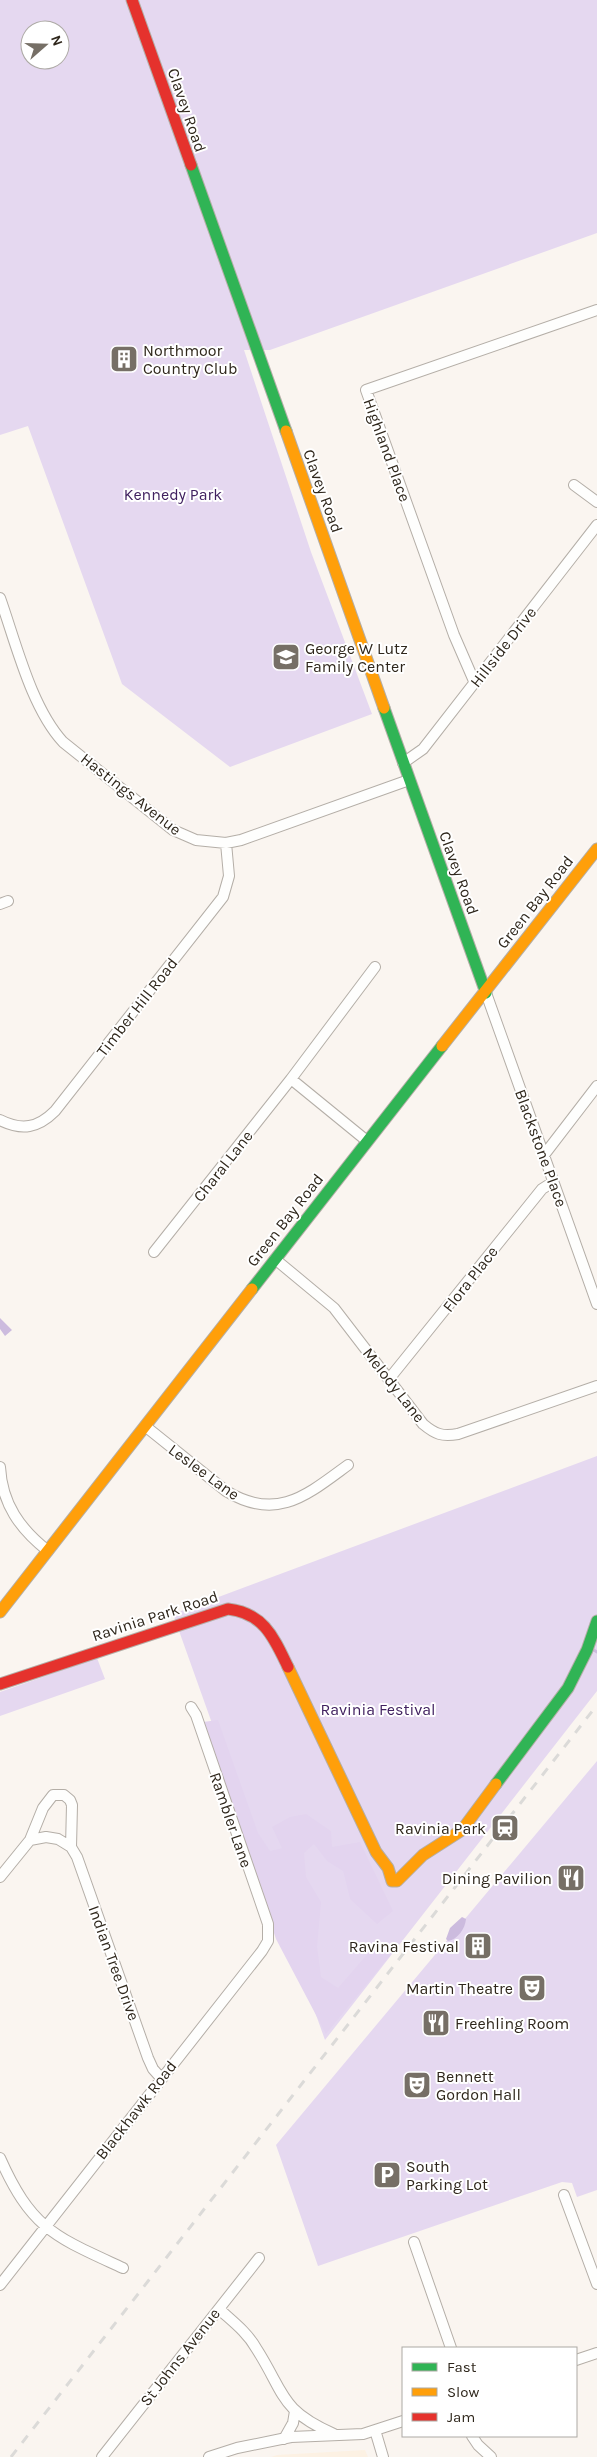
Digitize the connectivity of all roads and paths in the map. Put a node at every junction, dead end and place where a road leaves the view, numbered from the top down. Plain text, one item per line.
1 (132, 0) edge
2 (597, 310) edge
3 (574, 485) dead end
4 (597, 502) edge
5 (597, 525) edge
6 (0, 598) edge
7 (474, 681) junction
8 (403, 763) junction
9 (409, 780) junction
10 (226, 843) junction
11 (597, 849) edge
12 (375, 967) dead end
13 (486, 993) junction
14 (291, 1079) junction
15 (597, 1086) edge
16 (0, 1120) edge
17 (366, 1141) junction
18 (544, 1154) junction
19 (553, 1182) junction
20 (154, 1252) dead end
21 (275, 1259) junction
22 (597, 1304) edge
23 (389, 1379) junction
24 (597, 1386) edge
25 (145, 1426) junction
26 (348, 1465) dead end
27 (0, 1468) edge
28 (48, 1551) junction
29 (0, 1612) edge
30 (597, 1621) edge
31 (0, 1684) edge
32 (191, 1707) dead end
33 (30, 1840) junction
34 (71, 1847) junction
35 (0, 1877) edge
36 (270, 1933) joint
37 (161, 2078) junction
38 (0, 2158) edge
39 (564, 2195) dead end
40 (44, 2227) junction
41 (414, 2242) dead end
42 (259, 2258) dead end
43 (122, 2268) dead end
44 (597, 2284) edge
45 (0, 2285) edge
46 (219, 2309) junction
47 (451, 2347) edge
48 (597, 2353) edge
49 (577, 2360) edge
50 (295, 2412) junction
51 (402, 2421) edge
52 (375, 2430) junction
53 (338, 2436) junction
54 (473, 2437) edge
55 (284, 2438) junction
56 (102, 2457) edge
57 (209, 2457) edge
58 (384, 2457) edge
59 (491, 2457) edge

1 - 8 main road, Clavey Road
2 - 7 street, Highland Place
3 - 4 street
5 - 7 street, Hillside Drive
6 - 10 street, Hastings Avenue
7 - 8 street, Hillside Drive
8 - 9 main road, Clavey Road
9 - 10 street, Hastings Avenue
9 - 13 main road, Clavey Road
10 - 16 street, Timber Hill Road
11 - 13 main road, Green Bay Road
12 - 14 street, Charal Lane
13 - 17 main road, Green Bay Road
13 - 18 street, Blackstone Place
14 - 17 street
14 - 20 street, Charal Lane
15 - 18 street
17 - 21 main road, Green Bay Road
18 - 19 street, Blackstone Place
19 - 22 street, Blackstone Place
19 - 23 street, Flora Place
21 - 23 street, Melody Lane
21 - 25 main road, Green Bay Road
23 - 24 street, Melody Lane
25 - 26 street, Leslee Lane
25 - 28 main road, Green Bay Road
27 - 28 street
28 - 29 main road, Green Bay Road
30 - 31 main road, Ravinia Park Road
32 - 36 street, Rambler Lane
33 - 34 street
33 - 34 street, Indian Tree Drive
33 - 35 street, Indian Tree Drive
34 - 37 street, Indian Tree Drive
36 - 37 street, Blackhawk Road
37 - 40 street, Blackhawk Road
38 - 40 street
39 - 44 street
40 - 43 street
40 - 45 street, Blackhawk Road
41 - 47 street
42 - 46 street, St Johns Avenue
46 - 50 street
46 - 56 street, St Johns Avenue
48 - 49 street
50 - 53 street
50 - 55 street
51 - 52 street
52 - 53 street
52 - 58 street
53 - 55 street
54 - 59 street
55 - 57 street

